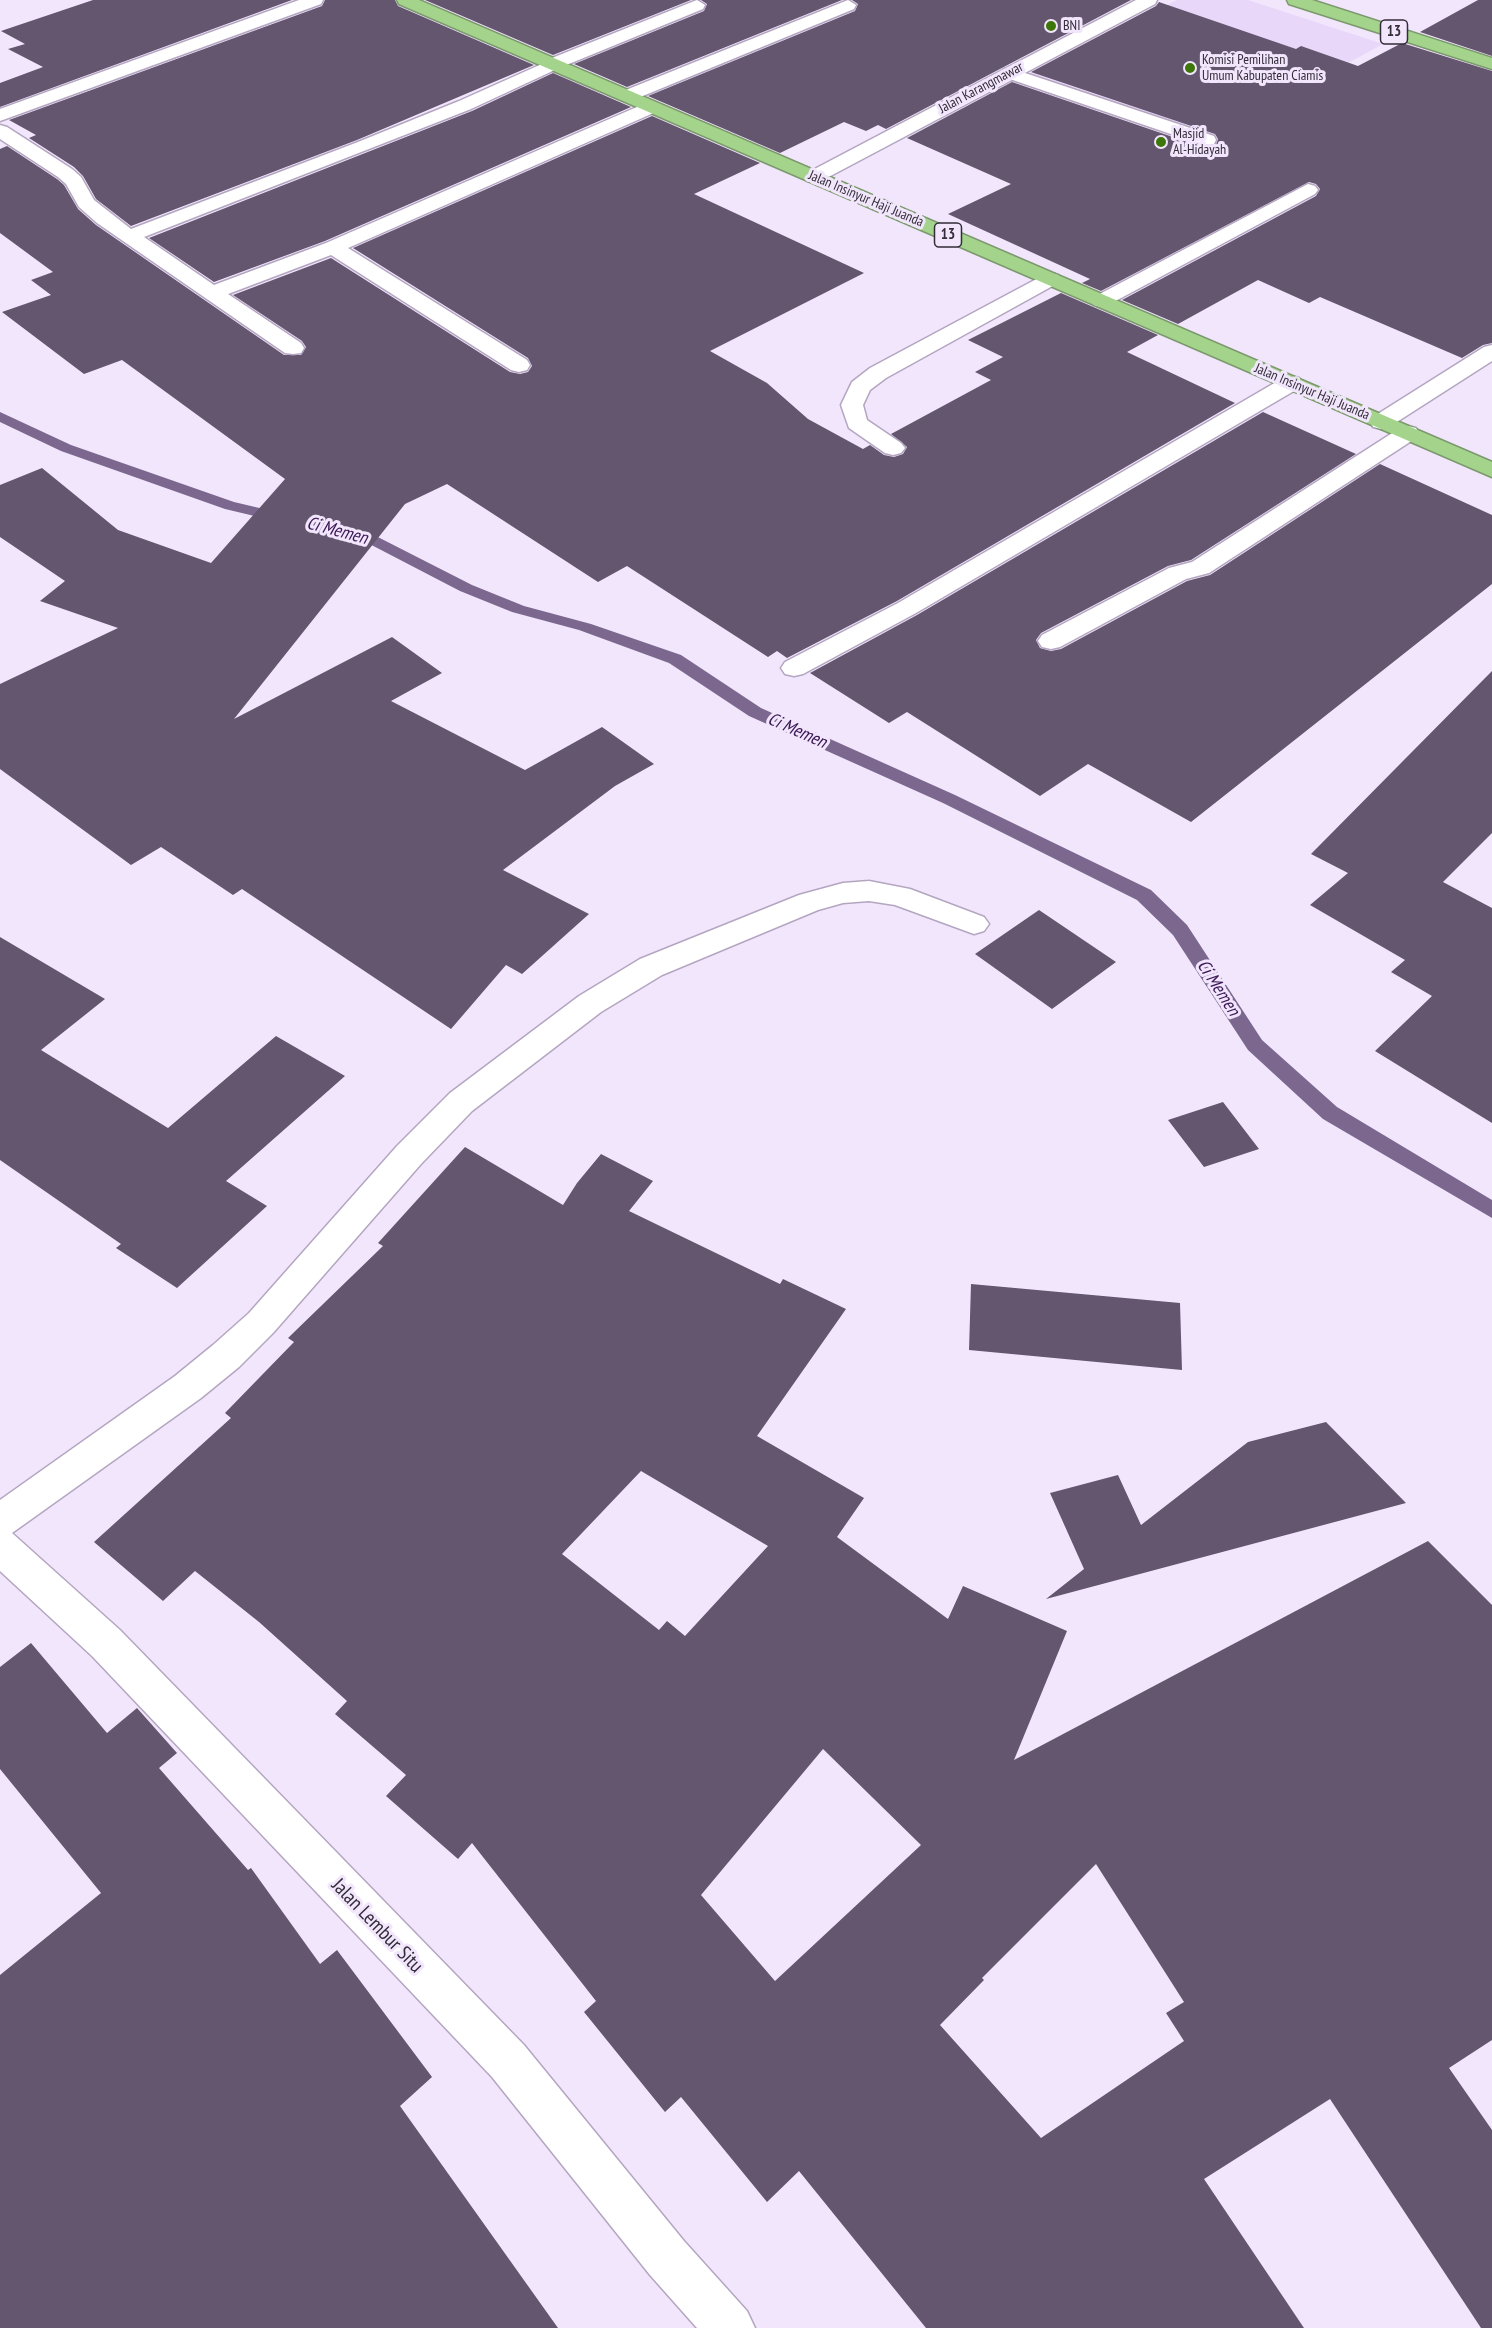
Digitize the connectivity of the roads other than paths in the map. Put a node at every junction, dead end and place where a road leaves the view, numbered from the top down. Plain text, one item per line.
1 (315, 0) edge
2 (405, 0) edge
3 (1149, 0) edge
4 (1295, 0) edge
5 (697, 5) dead end
6 (848, 5) dead end
7 (553, 64) junction
8 (1492, 64) edge
9 (1010, 73) junction
10 (627, 96) junction
11 (652, 107) junction
12 (0, 115) edge
13 (0, 131) edge
14 (1207, 140) dead end
15 (814, 177) junction
16 (1308, 190) dead end
17 (130, 236) junction
18 (333, 247) junction
19 (1051, 279) junction
20 (211, 293) junction
21 (1101, 301) junction
22 (293, 348) dead end
23 (1492, 352) edge
24 (519, 365) dead end
25 (1291, 383) junction
26 (1381, 422) junction
27 (1408, 433) junction
28 (893, 448) dead end
29 (1492, 470) edge
30 (1052, 641) dead end
31 (794, 668) dead end
32 (974, 924) dead end
33 (0, 1521) edge
34 (0, 1546) edge
35 (730, 2328) edge

1 - 12 street
2 - 7 highway, Jalan Insinyur Haji Juanda / 13
3 - 9 street, Jalan Karangmawar
4 - 8 highway, 13
5 - 7 street
6 - 10 street
7 - 10 highway, Jalan Insinyur Haji Juanda / 13
7 - 17 street
9 - 14 street
9 - 15 street, Jalan Karangmawar
10 - 11 highway, Jalan Insinyur Haji Juanda / 13
11 - 15 highway, Jalan Insinyur Haji Juanda / 13
11 - 18 street
13 - 17 street
15 - 19 highway, Jalan Insinyur Haji Juanda / 13
16 - 21 street
17 - 20 street
18 - 20 street
18 - 24 street
19 - 21 highway, Jalan Insinyur Haji Juanda / 13
19 - 28 street
20 - 22 street
21 - 25 highway, Jalan Insinyur Haji Juanda / 13
23 - 26 street
25 - 26 highway, Jalan Insinyur Haji Juanda / 13
25 - 31 street
26 - 27 highway, Jalan Insinyur Haji Juanda / 13
27 - 29 highway, Jalan Insinyur Haji Juanda / 13
27 - 30 street
32 - 33 street
34 - 35 street, Jalan Lembur Situ

